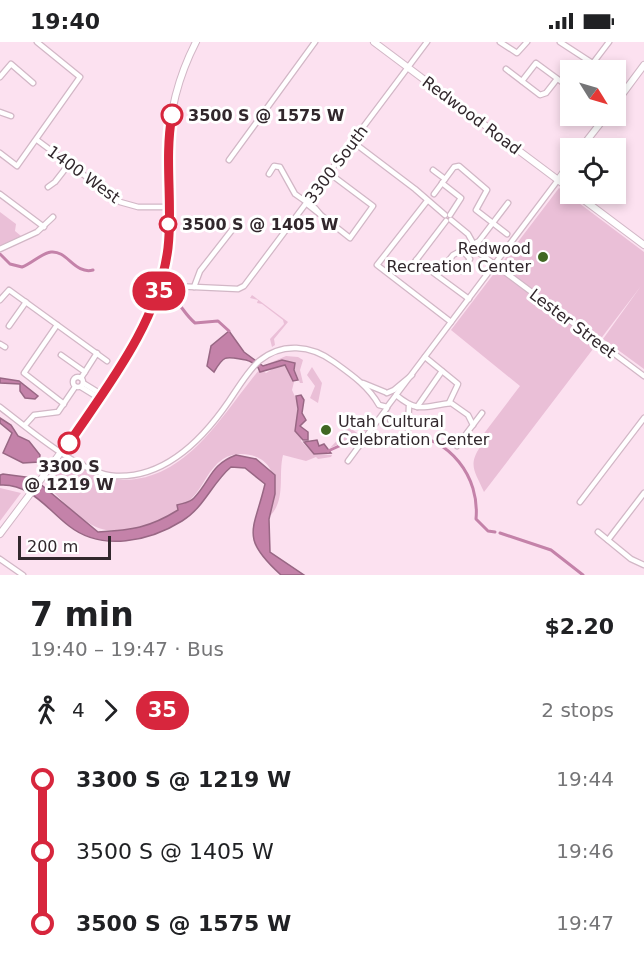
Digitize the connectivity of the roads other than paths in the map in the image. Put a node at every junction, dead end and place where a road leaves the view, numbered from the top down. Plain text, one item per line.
1 (37, 42) edge
2 (196, 42) edge
3 (315, 42) edge
4 (374, 42) edge
5 (427, 42) edge
6 (500, 42) edge
7 (527, 42) edge
8 (560, 42) edge
9 (609, 42) edge
10 (588, 60) edge
11 (595, 60) edge
12 (644, 65) edge
13 (408, 68) junction
14 (506, 69) dead end
15 (0, 77) edge
16 (556, 79) junction
17 (522, 81) junction
18 (560, 82) edge
19 (33, 83) dead end
20 (627, 88) edge
21 (0, 112) edge
22 (11, 116) dead end
23 (598, 126) edge
24 (589, 138) edge
25 (37, 140) junction
26 (353, 142) junction
27 (0, 153) edge
28 (229, 160) dead end
29 (69, 164) junction
30 (432, 170) dead end
31 (329, 173) junction
32 (269, 174) dead end
33 (560, 177) edge
34 (558, 180) junction
35 (444, 181) junction
36 (48, 187) dead end
37 (0, 194) edge
38 (434, 194) dead end
39 (427, 201) junction
40 (508, 203) dead end
41 (307, 204) junction
42 (590, 204) edge
43 (168, 207) junction
44 (53, 217) dead end
45 (448, 218) junction
46 (493, 223) junction
47 (44, 227) junction
48 (232, 230) dead end
49 (507, 234) dead end
50 (473, 244) junction
51 (644, 244) edge
52 (0, 249) edge
53 (462, 250) junction
54 (416, 260) junction
55 (495, 265) junction
56 (411, 267) dead end
57 (462, 271) dead end
58 (437, 275) junction
59 (173, 286) dead end
60 (194, 287) junction
61 (469, 299) junction
62 (0, 300) edge
63 (26, 302) junction
64 (451, 322) junction
65 (57, 325) junction
66 (9, 326) dead end
67 (0, 344) edge
68 (5, 347) dead end
69 (97, 353) junction
70 (61, 355) dead end
71 (425, 357) junction
72 (107, 361) dead end
73 (442, 371) junction
74 (85, 372) junction
75 (412, 375) junction
76 (644, 376) edge
77 (363, 383) junction
78 (80, 384) junction
79 (386, 392) junction
80 (396, 395) junction
81 (100, 396) junction
82 (378, 403) junction
83 (449, 403) junction
84 (64, 404) junction
85 (390, 404) junction
86 (409, 406) junction
87 (0, 407) edge
88 (417, 407) junction
89 (482, 413) dead end
90 (644, 418) edge
91 (390, 420) dead end
92 (408, 420) junction
93 (375, 424) junction
94 (473, 425) junction
95 (25, 426) junction
96 (408, 429) dead end
97 (458, 446) dead end
98 (63, 452) junction
99 (348, 461) dead end
100 (53, 464) junction
101 (82, 465) junction
102 (644, 493) edge
103 (580, 502) dead end
104 (598, 532) dead end
105 (0, 534) edge
106 (608, 540) junction
107 (0, 559) edge
108 (644, 565) edge
109 (23, 575) edge

1 - 25 street
2 - 43 main road
3 - 28 street
4 - 13 main road, Redwood Road
5 - 13 street, 3300 South
6 - 7 street
8 - 10 street
9 - 11 street
12 - 20 main road
13 - 26 street, 3300 South
13 - 34 main road, Redwood Road
14 - 17 street
15 - 19 street
16 - 17 street
16 - 17 street
16 - 18 street
21 - 22 street
23 - 24 main road
25 - 27 street
25 - 29 street, 1400 West
26 - 31 street, 3300 South
26 - 39 street, Lester Street
29 - 36 street
29 - 43 street, 1400 West
30 - 35 street
31 - 41 street, 3300 South
31 - 41 street
32 - 41 street
33 - 34 main road
34 - 55 street
35 - 38 street
35 - 45 street
35 - 46 street
37 - 47 street
39 - 45 street, Lester Street
39 - 64 street
40 - 46 street
41 - 60 street, 3300 South
42 - 51 main road
43 - 81 main road
44 - 47 street
45 - 50 street, Lester Street
45 - 54 street
46 - 49 street
46 - 50 street
47 - 52 street
48 - 60 street
50 - 53 street
50 - 55 street, Lester Street
53 - 57 street
53 - 58 street
54 - 56 street
54 - 58 street
55 - 61 street
55 - 76 street, Lester Street
58 - 61 street
59 - 60 street, 3300 South
61 - 64 street
62 - 63 street
63 - 65 street
63 - 66 street
64 - 71 street
65 - 69 street
65 - 84 street
67 - 68 street
69 - 72 street
69 - 74 street
70 - 74 street
71 - 73 street
71 - 75 street
73 - 83 street
73 - 88 street
74 - 78 street
75 - 79 street
75 - 80 street
77 - 79 street
77 - 82 street
77 - 101 street
78 - 81 street
78 - 84 street
79 - 82 street
79 - 85 street
80 - 85 street
80 - 86 street
81 - 98 main road
82 - 85 street
82 - 93 street
83 - 88 street
83 - 94 street
84 - 95 street
85 - 93 street
86 - 88 street
86 - 92 street
87 - 95 street
89 - 94 street
90 - 103 street
91 - 92 street
92 - 96 street
93 - 99 street
94 - 97 street
95 - 98 street
98 - 100 main road
98 - 101 street
100 - 101 main road
100 - 105 main road
102 - 106 street
104 - 106 street
106 - 108 street
107 - 109 street

